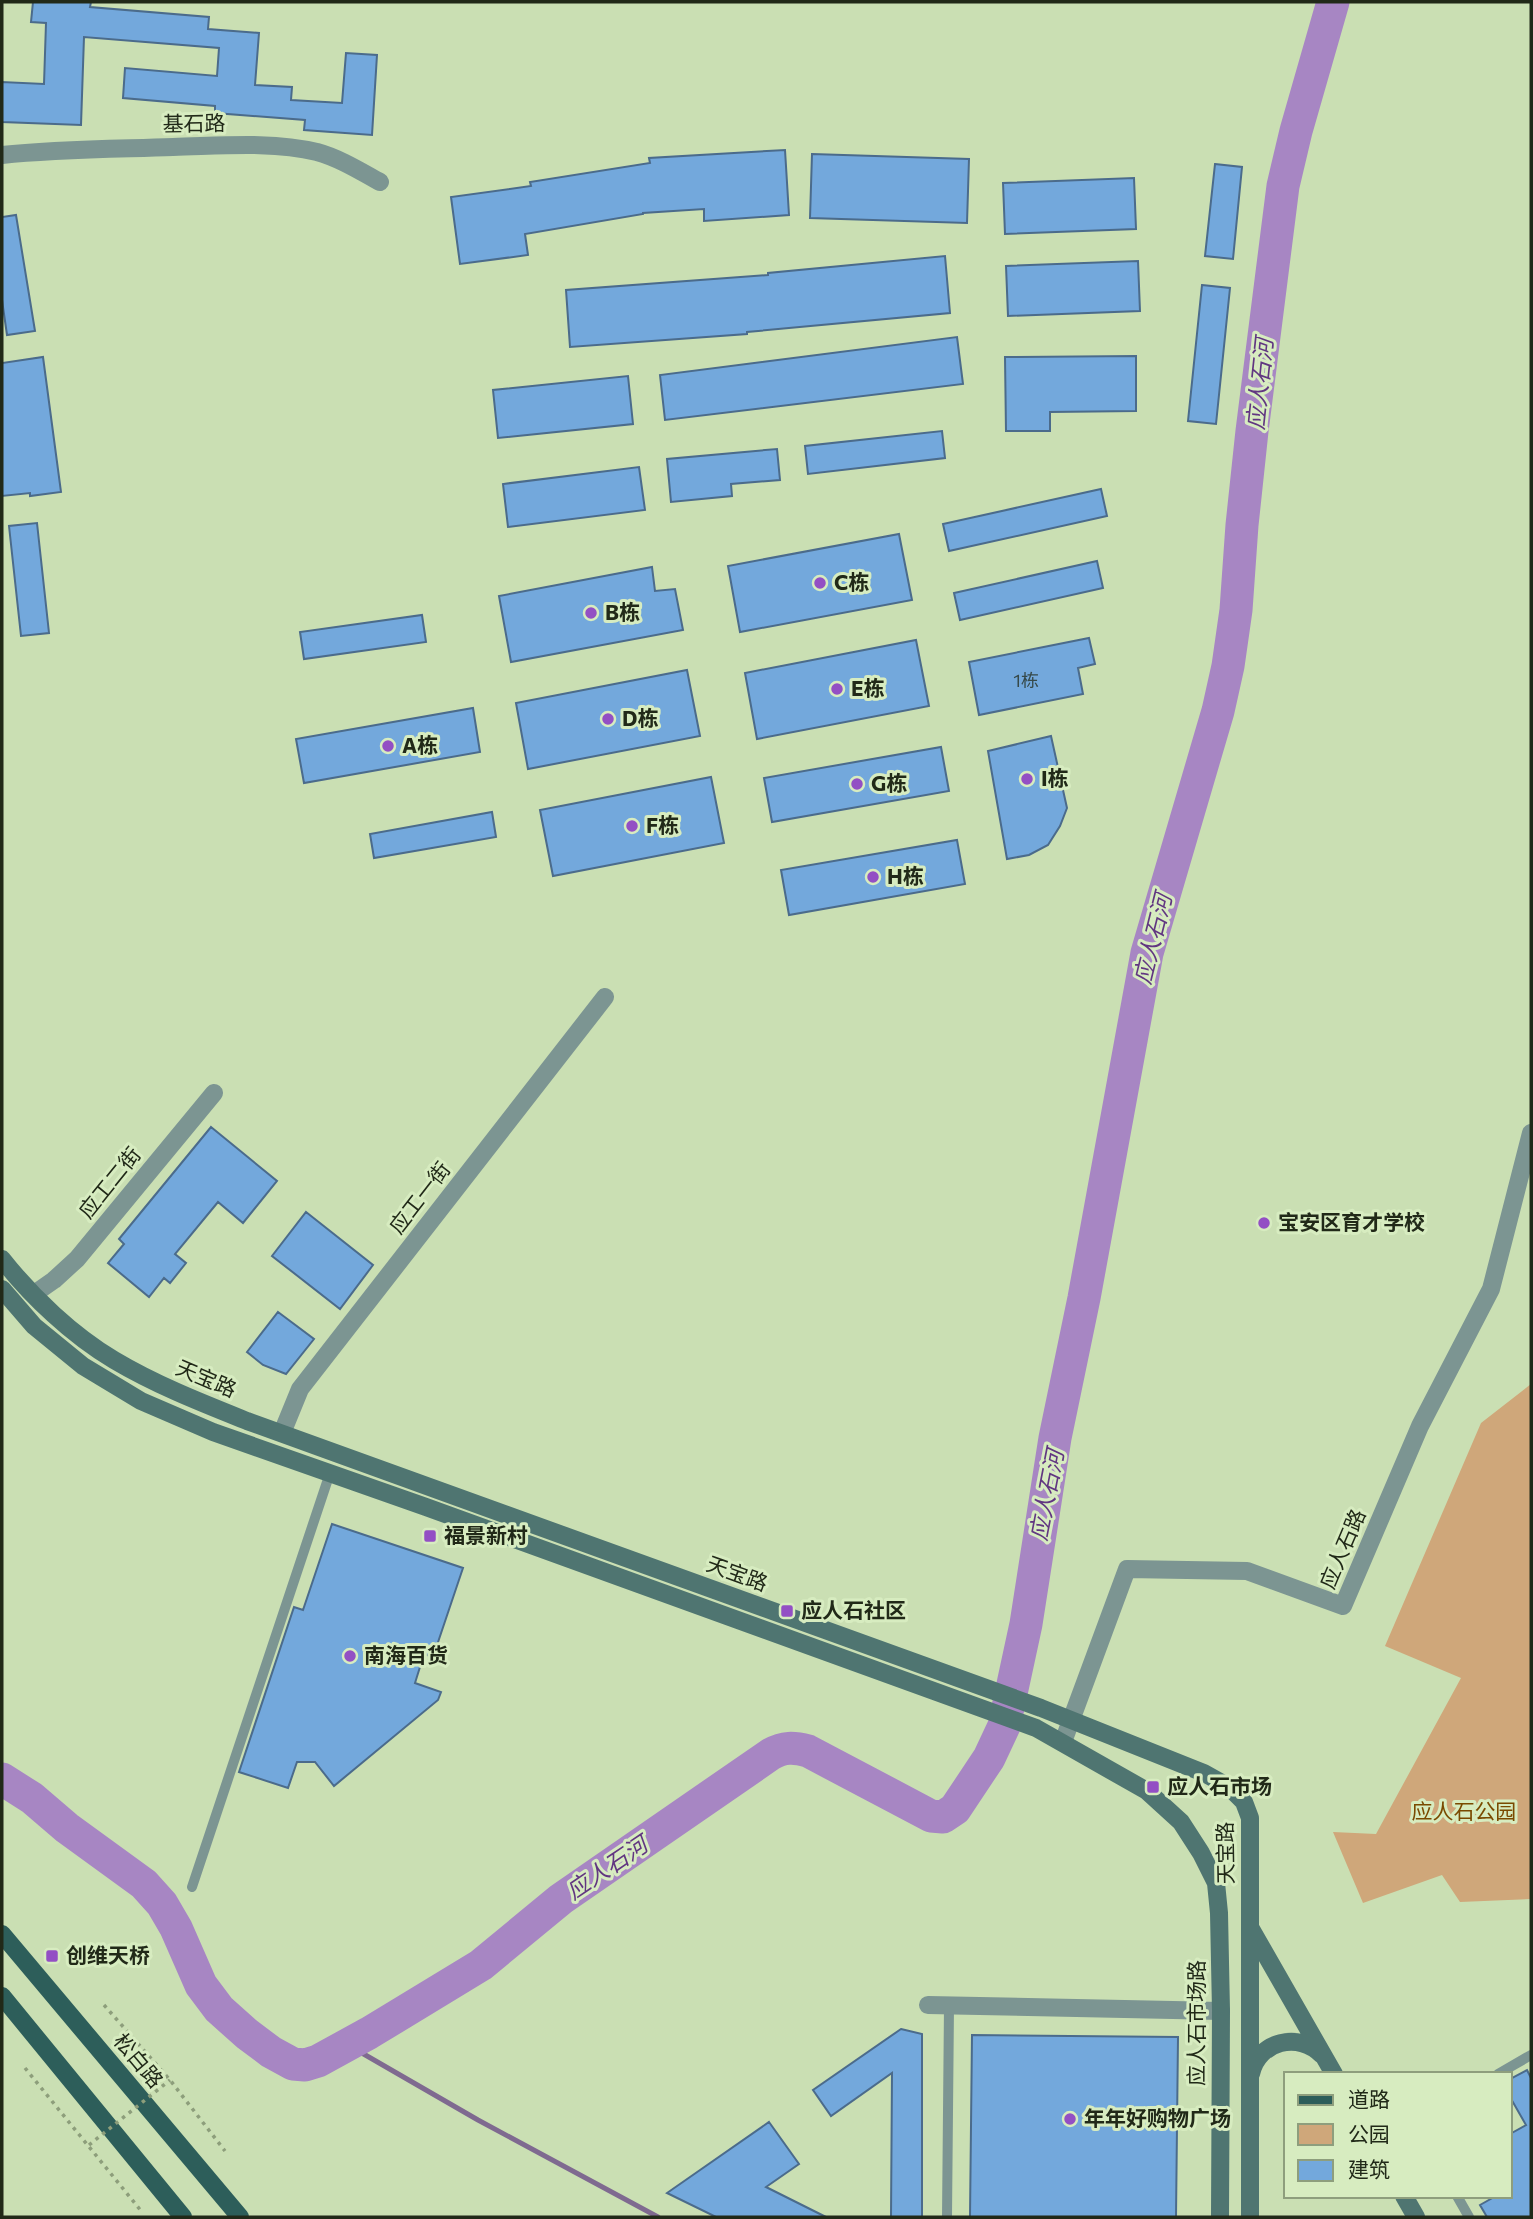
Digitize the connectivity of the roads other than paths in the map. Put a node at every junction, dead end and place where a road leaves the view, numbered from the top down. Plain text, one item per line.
1 (2, 155) edge
2 (380, 182) dead end
3 (605, 997) dead end
4 (214, 1093) dead end
5 (1531, 1133) edge
6 (2, 1259) edge
7 (2, 1289) edge
8 (34, 1294) junction
9 (282, 1433) junction
10 (330, 1473) junction
11 (1071, 1720) junction
12 (1063, 1742) junction
13 (192, 1887) dead end
14 (1219, 1913) joint
15 (1249, 1926) junction
16 (2, 1934) edge
17 (5, 2005) edge
18 (928, 2005) dead end
19 (949, 2006) junction
20 (1221, 2011) junction
21 (1531, 2055) edge
22 (1330, 2067) edge
23 (1501, 2072) edge
24 (1250, 2080) junction
25 (1405, 2198) edge
26 (1458, 2198) edge
27 (183, 2217) edge
28 (240, 2217) edge
29 (947, 2217) edge
30 (1220, 2217) edge
31 (1250, 2217) edge
32 (1416, 2217) edge
33 (1469, 2217) edge

1 - 2 street, 基石路
3 - 9 street, 应工一街
4 - 8 street, 应工二街
5 - 11 street, 应人石路
6 - 8 street, 天宝路
7 - 10 street, 天宝路
8 - 9 street, 天宝路
9 - 11 street, 天宝路
10 - 12 street, 天宝路
10 - 13 lane
11 - 12 street, 应人石路
11 - 15 street, 天宝路
12 - 14 street, 天宝路
14 - 20 street, 应人石市场路
15 - 22 street
15 - 24 street
16 - 28 main road, 松白路
17 - 27 main road
18 - 19 street
19 - 20 street
19 - 29 lane
20 - 30 street, 应人石市场路
21 - 23 lane
22 - 24 street
24 - 31 street
25 - 32 street
26 - 33 lane

